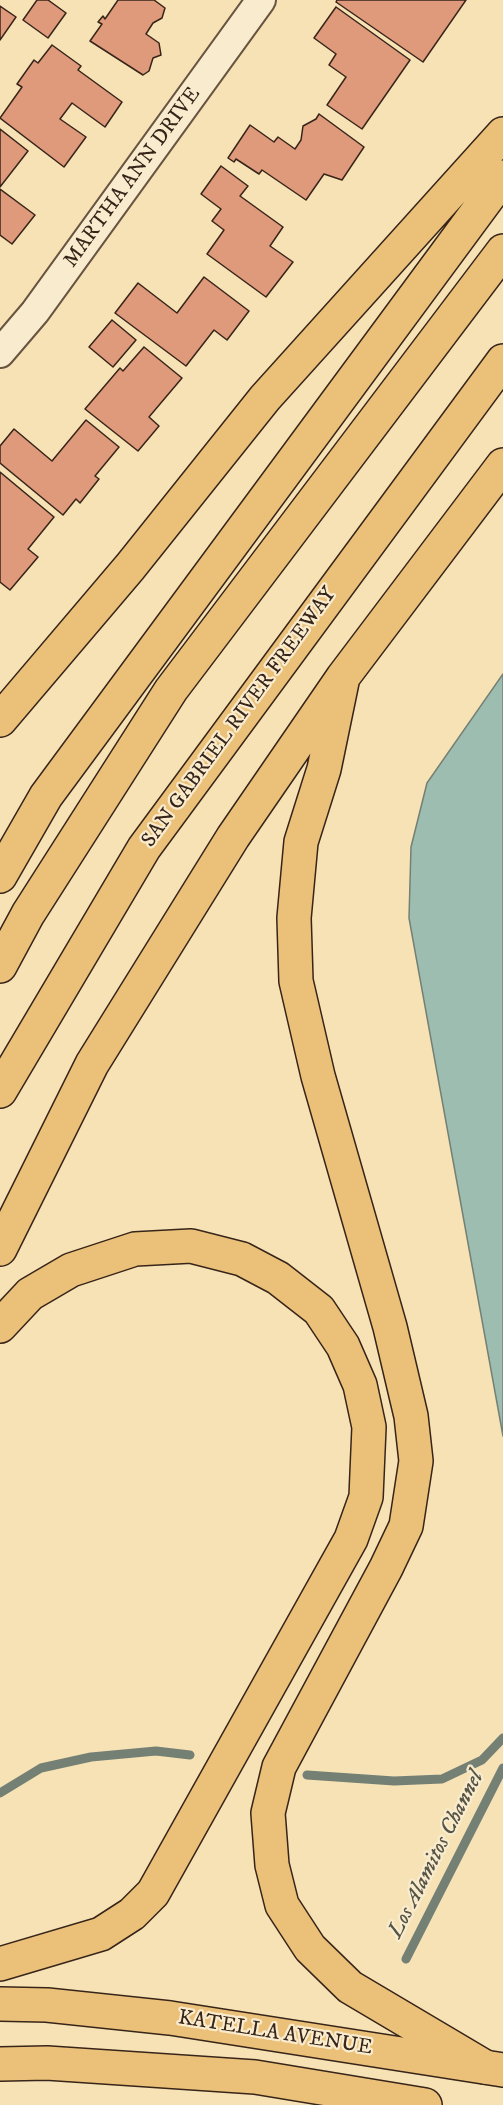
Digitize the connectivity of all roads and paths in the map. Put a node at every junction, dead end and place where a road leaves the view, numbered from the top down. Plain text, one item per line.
1 (261, 0) edge
2 (503, 134) edge
3 (503, 177) edge
4 (503, 252) edge
5 (0, 353) edge
6 (503, 361) edge
7 (503, 465) edge
8 (343, 677) junction
9 (0, 720) edge
10 (0, 876) edge
11 (0, 966) edge
12 (0, 1091) edge
13 (0, 1249) edge
14 (0, 1326) edge
15 (0, 1964) edge
16 (0, 2004) edge
17 (0, 2064) edge
18 (494, 2068) edge
19 (426, 2105) edge

1 - 5 street, MARTHA ANN DRIVE
2 - 9 main road
3 - 10 main road
4 - 11 main road
6 - 12 main road, SAN GABRIEL RIVER FREEWAY
7 - 8 main road
8 - 13 main road
8 - 18 main road
14 - 15 main road
16 - 18 main road, KATELLA AVENUE
17 - 19 main road

